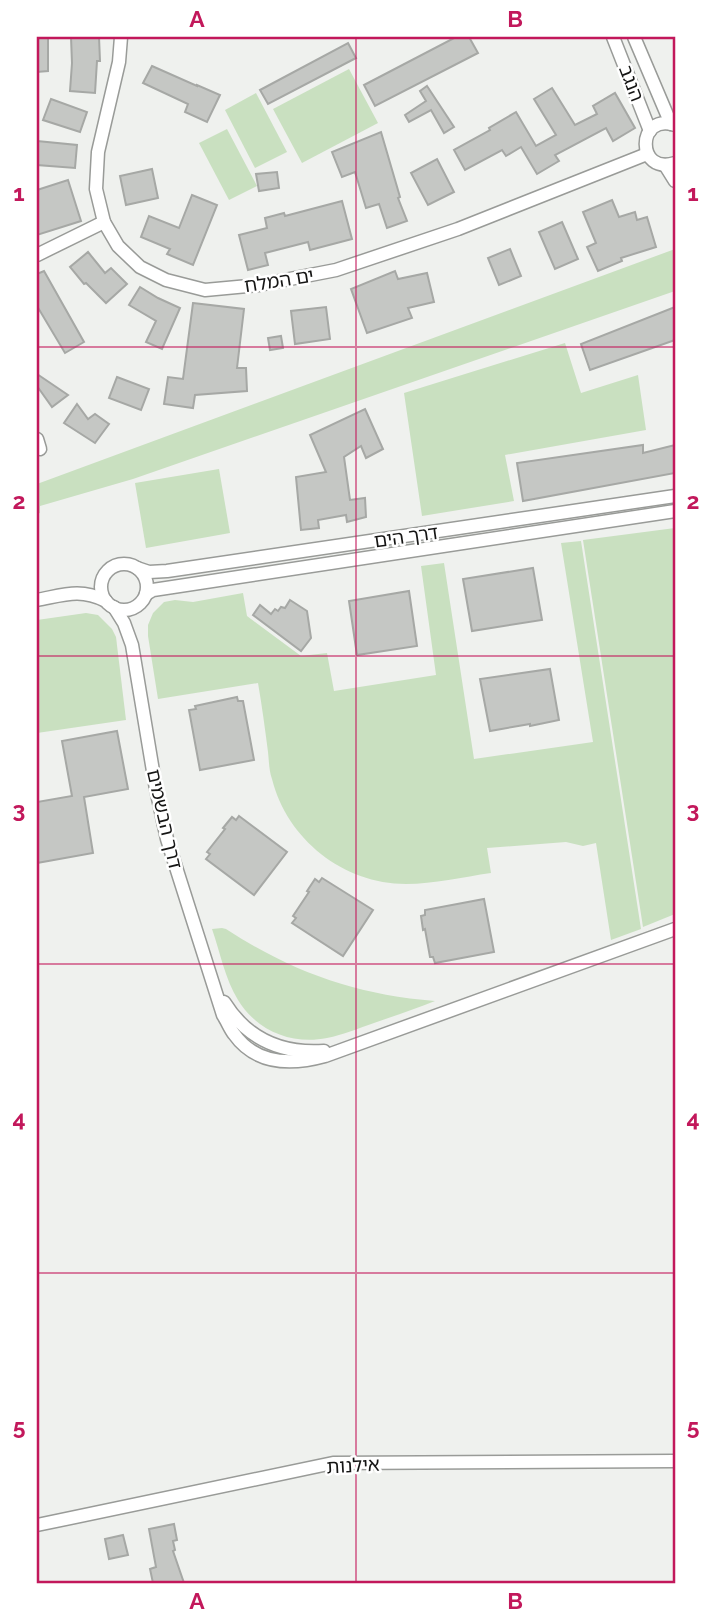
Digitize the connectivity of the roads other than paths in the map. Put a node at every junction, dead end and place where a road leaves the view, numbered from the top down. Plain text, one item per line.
1 (121, 37) edge
2 (613, 37) edge
3 (634, 37) edge
4 (673, 125) edge
5 (650, 131) junction
6 (647, 154) junction
7 (670, 164) edge
8 (675, 181) edge
9 (104, 222) junction
10 (37, 255) edge
11 (675, 496) edge
12 (675, 511) edge
13 (137, 568) junction
14 (103, 577) junction
15 (78, 593) junction
16 (146, 594) junction
17 (37, 600) edge
18 (110, 604) junction
19 (138, 605) junction
20 (132, 645) junction
21 (675, 929) edge
22 (675, 1461) edge
23 (37, 1525) edge

1 - 9 street, ים המלח
2 - 5 street, הנגב
3 - 4 street, הנגב
4 - 5 street
5 - 6 street
6 - 7 street
6 - 9 street, ים המלח
7 - 8 street
9 - 10 street
11 - 13 street, דרך הים
12 - 16 street, דרך הים
13 - 14 street
13 - 16 street
14 - 15 street
14 - 18 street
15 - 17 street
15 - 18 street
16 - 19 street
18 - 19 street
18 - 20 street, דרך הבשמים
19 - 20 street, דרך הבשמים
20 - 21 street, דרך הבשמים
22 - 23 street, אילנות

